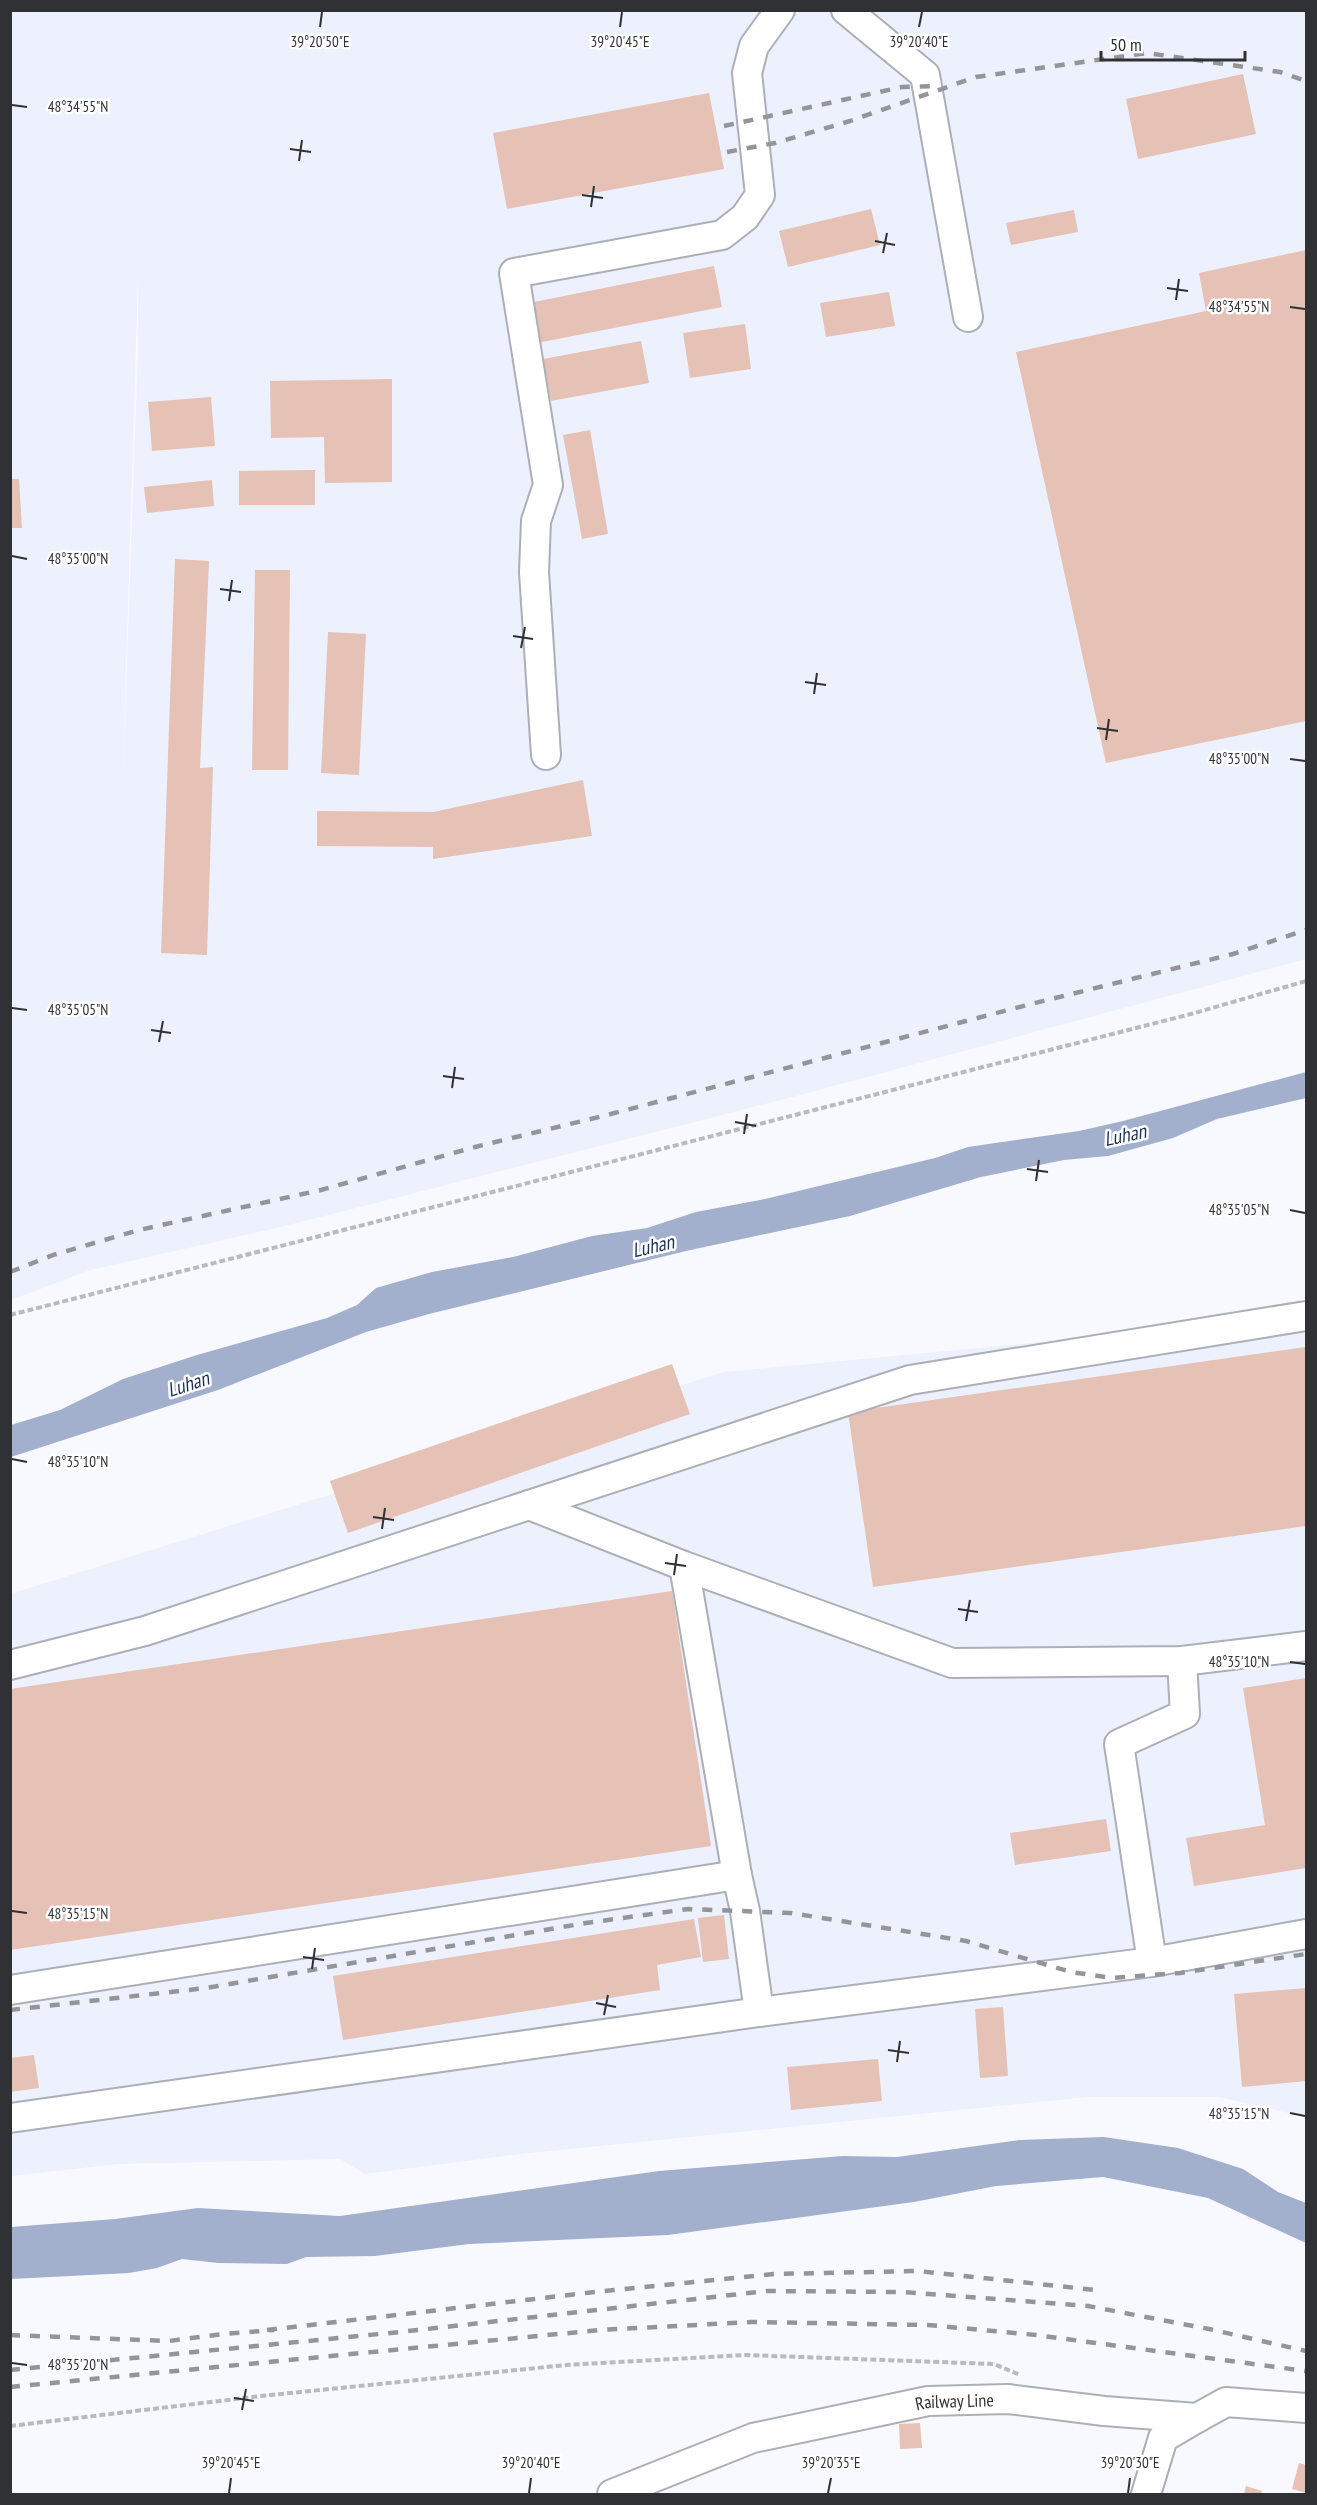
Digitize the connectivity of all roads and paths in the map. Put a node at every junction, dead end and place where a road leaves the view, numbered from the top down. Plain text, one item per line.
1 (780, 10) edge
2 (846, 10) edge
3 (968, 317) dead end
4 (546, 755) dead end
5 (1306, 981) edge
6 (10, 1315) edge
7 (1306, 1316) edge
8 (529, 1505) junction
9 (684, 1566) junction
10 (1306, 1646) edge
11 (1182, 1660) junction
12 (10, 1665) edge
13 (736, 1875) junction
14 (1306, 1934) edge
15 (1152, 1962) junction
16 (10, 1990) edge
17 (759, 2012) junction
18 (10, 2118) edge
19 (1027, 2378) dead end
20 (1306, 2408) edge
21 (1197, 2418) junction
22 (10, 2426) edge
23 (612, 2494) edge
24 (1146, 2494) edge

1 - 4 street
2 - 3 street
5 - 6 path
7 - 8 street
8 - 9 street
8 - 12 street
9 - 11 street
9 - 13 street
10 - 11 street
11 - 15 street
13 - 16 street
13 - 17 street
14 - 15 street
15 - 17 street
17 - 18 street
19 - 22 path
20 - 21 street
21 - 23 street, Railway Line
21 - 24 street

